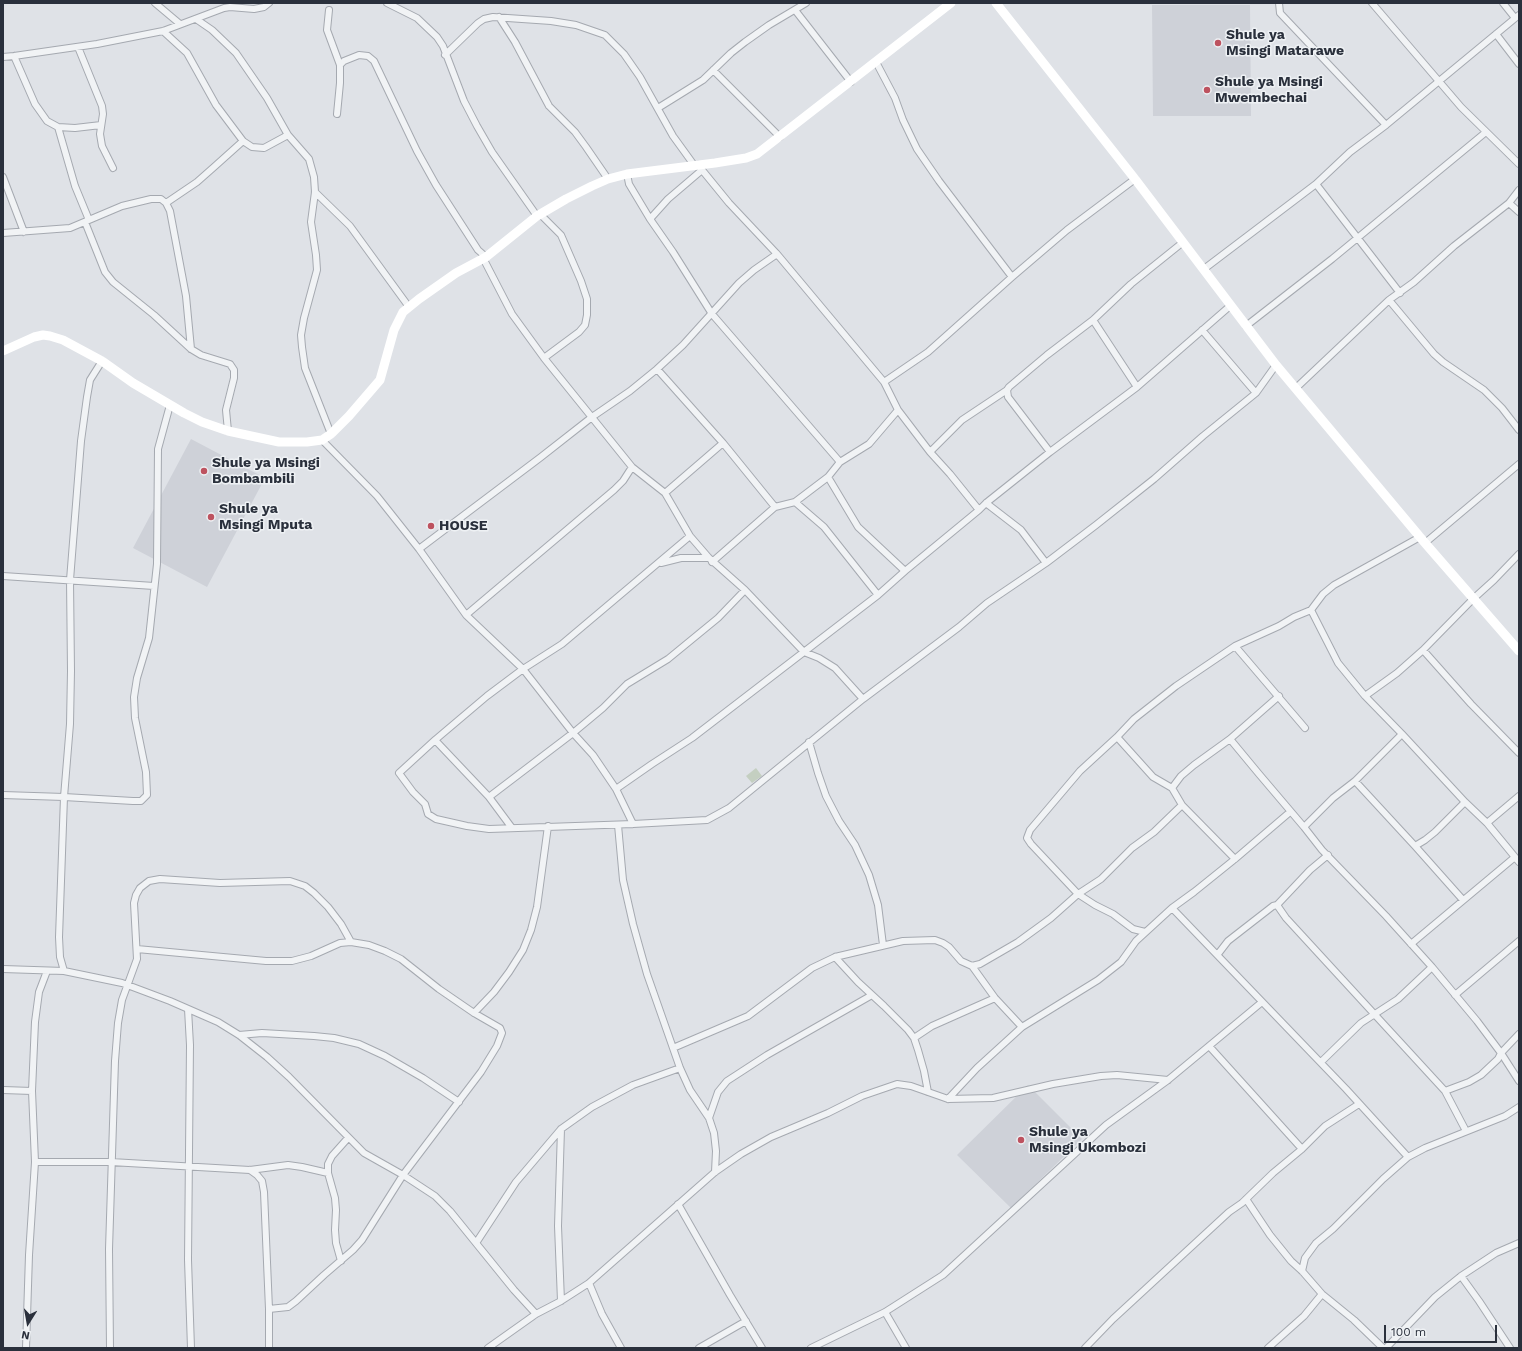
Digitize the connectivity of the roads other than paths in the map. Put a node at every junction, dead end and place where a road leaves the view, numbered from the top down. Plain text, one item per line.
1 (155, 3) edge
2 (269, 3) edge
3 (386, 3) edge
4 (806, 3) edge
5 (951, 3) edge
6 (996, 3) edge
7 (1279, 3) edge
8 (1372, 3) edge
9 (1503, 3) edge
10 (222, 6) edge
11 (797, 7) edge
12 (329, 10) dead end
13 (1517, 16) edge
14 (499, 17) junction
15 (196, 19) junction
16 (180, 24) junction
17 (163, 31) junction
18 (1496, 34) junction
19 (78, 47) junction
20 (445, 54) junction
21 (14, 56) junction
22 (3, 57) edge
23 (876, 62) junction
24 (1519, 64) edge
25 (340, 65) junction
26 (713, 70) junction
27 (1439, 80) junction
28 (851, 82) junction
29 (658, 108) junction
30 (337, 114) dead end
31 (101, 125) junction
32 (1386, 125) junction
33 (58, 127) junction
34 (1486, 132) junction
35 (288, 135) junction
36 (780, 137) junction
37 (243, 141) junction
38 (1519, 164) edge
39 (698, 167) junction
40 (113, 168) dead end
41 (627, 174) junction
42 (3, 177) edge
43 (608, 179) junction
44 (1135, 179) junction
45 (1316, 184) junction
46 (1519, 190) edge
47 (315, 192) junction
48 (166, 202) junction
49 (1509, 203) junction
50 (1519, 212) edge
51 (539, 215) junction
52 (650, 219) junction
53 (87, 221) junction
54 (24, 232) junction
55 (3, 233) edge
56 (1357, 238) junction
57 (1182, 243) junction
58 (777, 254) junction
59 (484, 257) junction
60 (1204, 269) junction
61 (1012, 277) junction
62 (1400, 293) junction
63 (1389, 300) junction
64 (1230, 306) junction
65 (409, 307) junction
66 (712, 314) junction
67 (1093, 320) junction
68 (1246, 326) junction
69 (1202, 330) junction
70 (192, 349) junction
71 (3, 351) edge
72 (544, 358) junction
73 (102, 361) junction
74 (1276, 365) junction
75 (657, 370) junction
76 (884, 382) junction
77 (1137, 387) junction
78 (1296, 388) junction
79 (1007, 390) junction
80 (1256, 393) junction
81 (170, 405) junction
82 (898, 410) junction
83 (592, 417) junction
84 (1519, 430) edge
85 (228, 431) junction
86 (331, 434) junction
87 (322, 440) junction
88 (723, 443) junction
89 (930, 452) junction
90 (1050, 452) junction
91 (840, 462) junction
92 (1519, 464) edge
93 (632, 467) junction
94 (828, 477) junction
95 (665, 493) junction
96 (795, 502) junction
97 (986, 503) junction
98 (775, 507) junction
99 (979, 510) junction
100 (690, 536) junction
101 (1423, 540) junction
102 (419, 549) junction
103 (1519, 554) edge
104 (710, 560) junction
105 (1046, 563) junction
106 (651, 569) junction
107 (905, 571) junction
108 (3, 576) edge
109 (70, 580) junction
110 (154, 586) junction
111 (745, 590) junction
112 (878, 595) junction
113 (1473, 599) junction
114 (1311, 610) junction
115 (466, 615) junction
116 (1235, 646) junction
117 (1422, 650) junction
118 (1519, 650) edge
119 (804, 652) junction
120 (523, 669) junction
121 (1279, 696) junction
122 (1365, 696) junction
123 (864, 699) junction
124 (1305, 728) dead end
125 (573, 733) junction
126 (1402, 734) junction
127 (1117, 737) junction
128 (1230, 738) junction
129 (435, 740) junction
130 (809, 742) junction
131 (1519, 753) edge
132 (1355, 781) junction
133 (1172, 788) junction
134 (616, 789) junction
135 (3, 795) edge
136 (1519, 796) edge
137 (64, 797) junction
138 (489, 797) junction
139 (1465, 802) junction
140 (1182, 805) junction
141 (1290, 812) junction
142 (1487, 823) junction
143 (633, 824) junction
144 (618, 825) junction
145 (548, 826) junction
146 (1304, 827) junction
147 (512, 828) junction
148 (1415, 846) junction
149 (1328, 855) junction
150 (1235, 859) junction
151 (1517, 859) edge
152 (1078, 894) junction
153 (1463, 900) junction
154 (1277, 905) junction
155 (1172, 908) junction
156 (1145, 932) junction
157 (1519, 941) edge
158 (351, 942) junction
159 (1411, 944) junction
160 (884, 945) junction
161 (138, 949) junction
162 (1218, 954) junction
163 (835, 957) junction
164 (972, 966) junction
165 (1432, 967) junction
166 (3, 969) edge
167 (47, 970) junction
168 (64, 971) junction
169 (128, 985) junction
170 (872, 995) junction
171 (1455, 995) junction
172 (996, 998) junction
173 (1262, 1002) junction
174 (188, 1009) junction
175 (474, 1013) junction
176 (1375, 1016) junction
177 (1022, 1027) junction
178 (1519, 1034) edge
179 (239, 1035) junction
180 (914, 1038) junction
181 (1209, 1046) junction
182 (673, 1048) junction
183 (1501, 1053) junction
184 (1321, 1062) junction
185 (680, 1068) junction
186 (1168, 1080) junction
187 (1519, 1081) edge
188 (3, 1090) edge
189 (32, 1091) junction
190 (1445, 1091) junction
191 (928, 1092) junction
192 (948, 1099) junction
193 (459, 1102) junction
194 (1359, 1104) junction
195 (1519, 1107) edge
196 (709, 1118) junction
197 (560, 1128) junction
198 (1466, 1131) junction
199 (348, 1138) junction
200 (1302, 1149) junction
201 (1408, 1157) junction
202 (35, 1162) junction
203 (111, 1162) junction
204 (188, 1166) junction
205 (250, 1170) junction
206 (715, 1172) junction
207 (328, 1173) junction
208 (403, 1175) junction
209 (1246, 1199) junction
210 (678, 1204) junction
211 (476, 1243) junction
212 (1519, 1243) edge
213 (342, 1261) junction
214 (1302, 1271) junction
215 (1461, 1276) junction
216 (589, 1283) junction
217 (1322, 1294) junction
218 (561, 1301) junction
219 (269, 1309) junction
220 (885, 1312) junction
221 (536, 1314) junction
222 (746, 1322) junction
223 (26, 1348) edge
224 (110, 1348) edge
225 (191, 1348) edge
226 (269, 1348) edge
227 (488, 1348) edge
228 (621, 1348) edge
229 (699, 1348) edge
230 (762, 1348) edge
231 (811, 1348) edge
232 (906, 1348) edge
233 (1085, 1348) edge
234 (1268, 1348) edge
235 (1384, 1348) edge
236 (1510, 1348) edge

1 - 16 street
2 - 10 street
3 - 20 street
4 - 11 street
5 - 23 street
6 - 44 street
7 - 32 street
8 - 27 street
9 - 13 street
10 - 15 street
11 - 26 street
11 - 28 street
12 - 25 street
13 - 18 street
14 - 20 street
14 - 29 street
14 - 43 street
15 - 16 street
15 - 35 street
16 - 17 street
17 - 19 street
17 - 37 street
18 - 24 street
18 - 27 street
19 - 21 street
19 - 31 street
20 - 51 street
21 - 22 street
21 - 33 street
23 - 28 street
23 - 61 street
25 - 30 street
25 - 59 street
26 - 29 street
26 - 36 street
27 - 32 street
27 - 34 street
28 - 36 street
29 - 39 street
31 - 33 street
31 - 40 street
32 - 45 street
33 - 53 street
34 - 38 street
34 - 56 street
35 - 37 street
35 - 47 street
36 - 39 street
37 - 48 street
39 - 41 street
39 - 52 street
39 - 58 street
41 - 43 street
41 - 52 street
42 - 54 street
43 - 51 street
44 - 57 street
44 - 61 street
45 - 56 street
45 - 60 street
46 - 49 street
47 - 65 street
47 - 86 street
48 - 53 street
48 - 70 street
49 - 50 street
49 - 62 street
51 - 59 street
51 - 72 street
52 - 66 street
53 - 54 street
53 - 70 street
54 - 55 street
56 - 62 street
56 - 68 street
57 - 60 street
57 - 67 street
58 - 66 street
58 - 76 street
59 - 65 street
59 - 72 street
60 - 64 street
61 - 76 street
62 - 63 street
63 - 78 street
63 - 84 street
64 - 68 street
64 - 69 street
65 - 86 street
66 - 75 street
66 - 91 street
67 - 77 street
67 - 79 street
68 - 74 street
69 - 77 street
69 - 80 street
70 - 85 street
71 - 73 street
72 - 83 street
73 - 81 street
73 - 109 street
74 - 78 street
74 - 80 street
75 - 83 street
75 - 88 street
76 - 82 street
77 - 90 street
78 - 101 street
79 - 89 street
79 - 90 street
80 - 105 street
81 - 85 street
81 - 110 street
82 - 89 street
82 - 91 street
83 - 93 street
83 - 102 street
85 - 87 street
86 - 87 street
87 - 102 street
88 - 95 street
88 - 98 street
89 - 99 street
90 - 97 street
91 - 94 street
92 - 101 street
93 - 95 street
93 - 115 street
94 - 96 street
94 - 107 street
95 - 100 street
96 - 98 street
96 - 112 street
97 - 99 street
97 - 105 street
98 - 104 street
99 - 107 street
100 - 104 street
100 - 106 street
101 - 113 street
101 - 114 street
102 - 115 street
103 - 113 street
104 - 106 street
104 - 111 street
105 - 123 street
106 - 120 street
107 - 112 street
108 - 109 street
109 - 110 street
109 - 137 street
110 - 137 street
111 - 119 street
111 - 125 street
112 - 119 street
113 - 117 street
113 - 118 street
114 - 116 street
114 - 122 street
115 - 120 street
116 - 121 street
116 - 127 street
117 - 122 street
117 - 131 street
119 - 123 street
119 - 134 street
120 - 125 street
120 - 129 street
121 - 124 street
121 - 128 street
122 - 126 street
123 - 130 street
125 - 134 street
125 - 138 street
126 - 132 street
126 - 139 street
127 - 133 street
127 - 152 street
128 - 133 street
128 - 141 street
129 - 138 street
129 - 147 street
130 - 143 street
130 - 160 street
132 - 146 street
132 - 148 street
133 - 140 street
134 - 143 street
135 - 137 street
136 - 142 street
137 - 168 street
138 - 147 street
139 - 142 street
139 - 148 street
140 - 150 street
140 - 152 street
141 - 146 street
141 - 150 street
142 - 151 street
143 - 144 street
144 - 145 street
144 - 182 street
145 - 147 street
145 - 175 street
146 - 149 street
148 - 153 street
149 - 154 street
149 - 159 street
150 - 155 street
151 - 153 street
152 - 156 street
152 - 164 street
153 - 159 street
154 - 162 street
154 - 176 street
155 - 156 street
155 - 162 street
156 - 177 street
157 - 171 street
158 - 161 street
158 - 161 street
158 - 175 street
159 - 165 street
160 - 163 street
160 - 164 street
161 - 169 street
162 - 173 street
163 - 170 street
163 - 182 street
164 - 172 street
165 - 171 street
165 - 176 street
166 - 167 street
167 - 168 street
167 - 189 street
168 - 169 street
169 - 174 street
169 - 203 street
170 - 180 street
170 - 196 street
171 - 183 street
172 - 177 street
172 - 180 street
173 - 181 street
173 - 184 street
174 - 179 street
174 - 204 street
175 - 193 street
176 - 184 street
176 - 190 street
177 - 192 street
178 - 183 street
179 - 193 street
179 - 199 street
180 - 191 street
181 - 186 street
181 - 200 street
182 - 185 street
183 - 187 street
183 - 190 street
184 - 194 street
185 - 196 street
185 - 197 street
186 - 192 street
186 - 220 street
188 - 189 street
189 - 202 street
190 - 198 street
191 - 192 street
191 - 206 street
193 - 208 street
194 - 200 street
194 - 201 street
195 - 198 street
196 - 206 street
197 - 211 street
197 - 218 street
198 - 201 street
199 - 207 street
199 - 208 street
200 - 209 street
201 - 214 street
202 - 203 street
202 - 223 street
203 - 204 street
203 - 224 street
204 - 205 street
204 - 225 street
205 - 207 street
205 - 219 street
206 - 210 street
207 - 213 street
208 - 211 street
208 - 213 street
209 - 214 street
209 - 233 street
210 - 216 street
210 - 222 street
211 - 221 street
212 - 215 street
213 - 219 street
214 - 217 street
215 - 235 street
215 - 236 street
216 - 218 street
216 - 228 street
217 - 234 street
217 - 235 street
218 - 221 street
219 - 226 street
220 - 231 street
220 - 232 street
221 - 227 street
222 - 229 street
222 - 230 street

